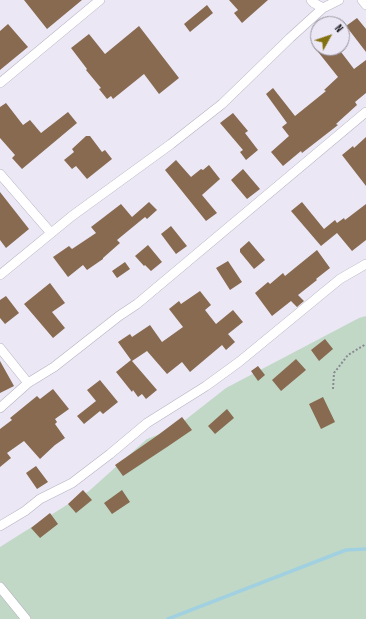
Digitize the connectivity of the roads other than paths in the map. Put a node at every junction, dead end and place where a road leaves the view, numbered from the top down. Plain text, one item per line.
1 (100, 0) edge
2 (311, 0) edge
3 (339, 0) edge
4 (362, 0) edge
5 (366, 5) edge
6 (323, 8) junction
7 (0, 83) edge
8 (366, 112) edge
9 (0, 174) edge
10 (51, 233) junction
11 (366, 264) edge
12 (0, 275) edge
13 (0, 348) edge
14 (28, 383) junction
15 (0, 408) edge
16 (0, 526) edge
17 (0, 588) edge
18 (26, 619) edge

1 - 7 street
2 - 6 street
3 - 6 street
4 - 5 street
6 - 10 street
8 - 14 street
9 - 10 street
10 - 12 street
11 - 16 street
13 - 14 street
14 - 15 street
17 - 18 street

